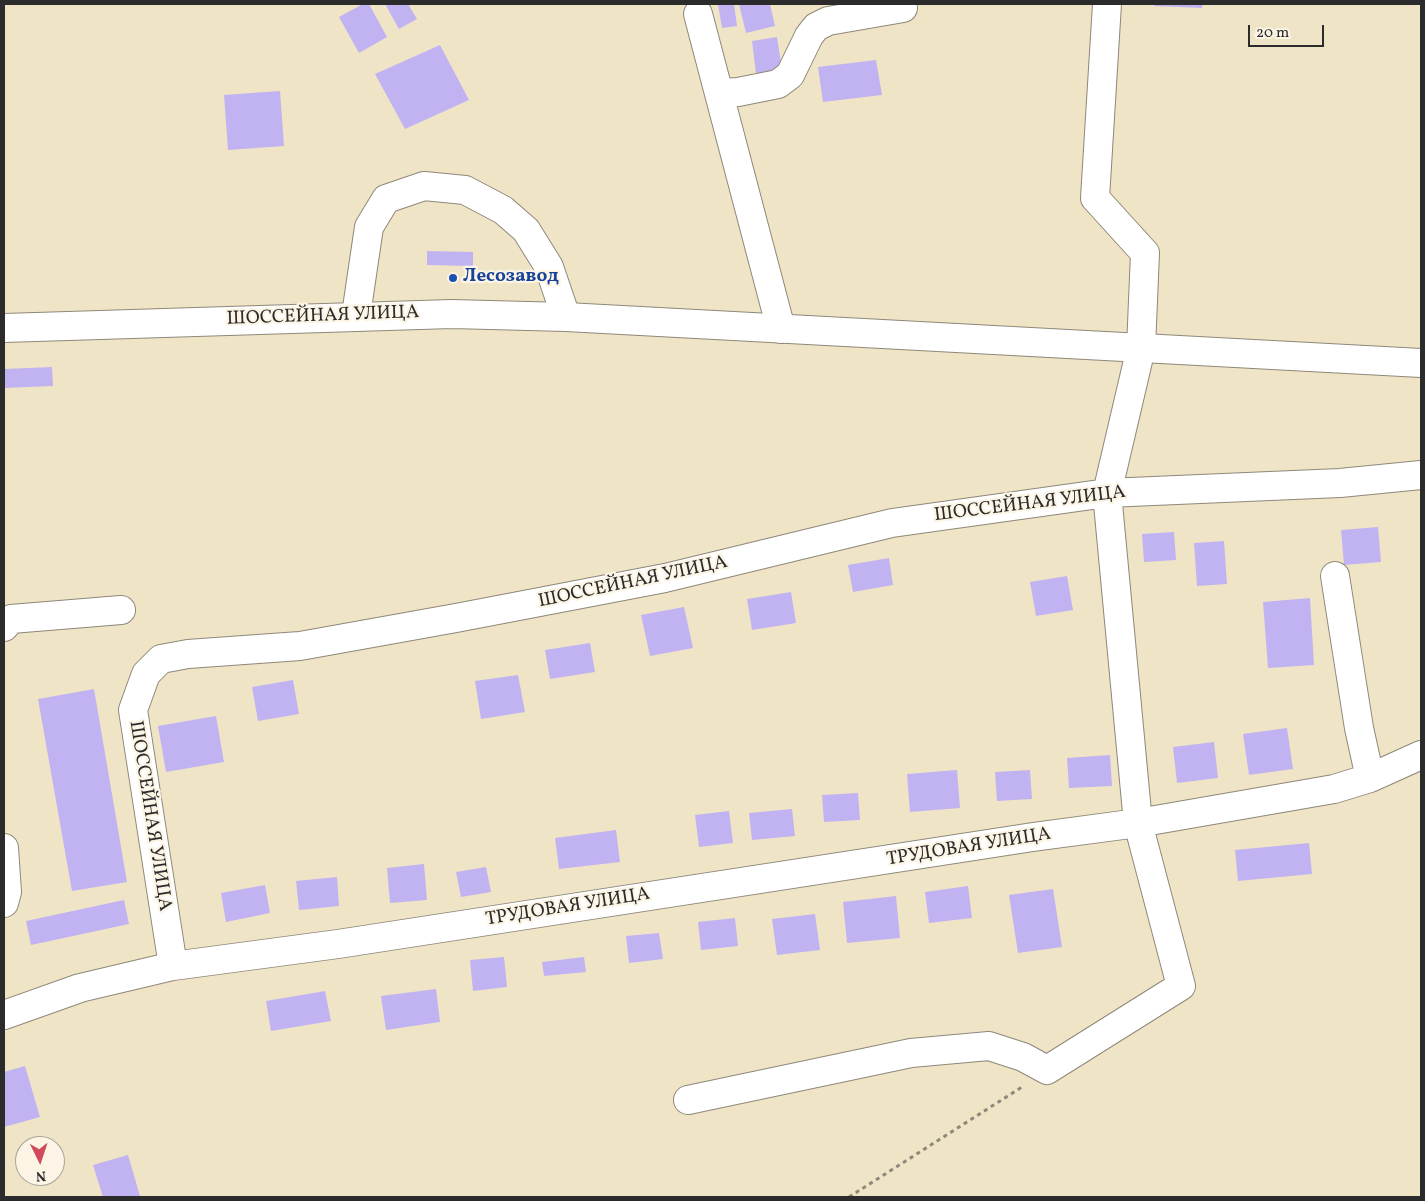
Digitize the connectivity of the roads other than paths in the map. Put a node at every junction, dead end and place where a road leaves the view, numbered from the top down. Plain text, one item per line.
1 (1107, 4) edge
2 (903, 8) dead end
3 (698, 14) dead end
4 (719, 93) junction
5 (356, 315) junction
6 (566, 317) junction
7 (4, 328) edge
8 (781, 329) junction
9 (1141, 348) junction
10 (1421, 363) edge
11 (1421, 475) edge
12 (1107, 493) junction
13 (1335, 576) dead end
14 (121, 610) dead end
15 (4, 627) edge
16 (1421, 755) edge
17 (1370, 778) junction
18 (1138, 824) junction
19 (4, 848) edge
20 (4, 904) edge
21 (172, 966) junction
22 (4, 1015) edge
23 (688, 1100) dead end

1 - 9 street
2 - 4 street
3 - 4 street
4 - 8 street
5 - 6 street, ШОССЕЙНАЯ УЛИЦА
5 - 6 street
5 - 7 street, ШОССЕЙНАЯ УЛИЦА
6 - 8 street, ШОССЕЙНАЯ УЛИЦА
8 - 9 street, ШОССЕЙНАЯ УЛИЦА
9 - 10 street, ШОССЕЙНАЯ УЛИЦА
9 - 12 street
11 - 12 street, ШОССЕЙНАЯ УЛИЦА
12 - 18 street
12 - 21 street, ШОССЕЙНАЯ УЛИЦА
13 - 17 street
14 - 15 street
16 - 17 street, ТРУДОВАЯ УЛИЦА
17 - 18 street, ТРУДОВАЯ УЛИЦА
18 - 21 street, ТРУДОВАЯ УЛИЦА
18 - 23 street
19 - 20 street
21 - 22 street, ТРУДОВАЯ УЛИЦА

